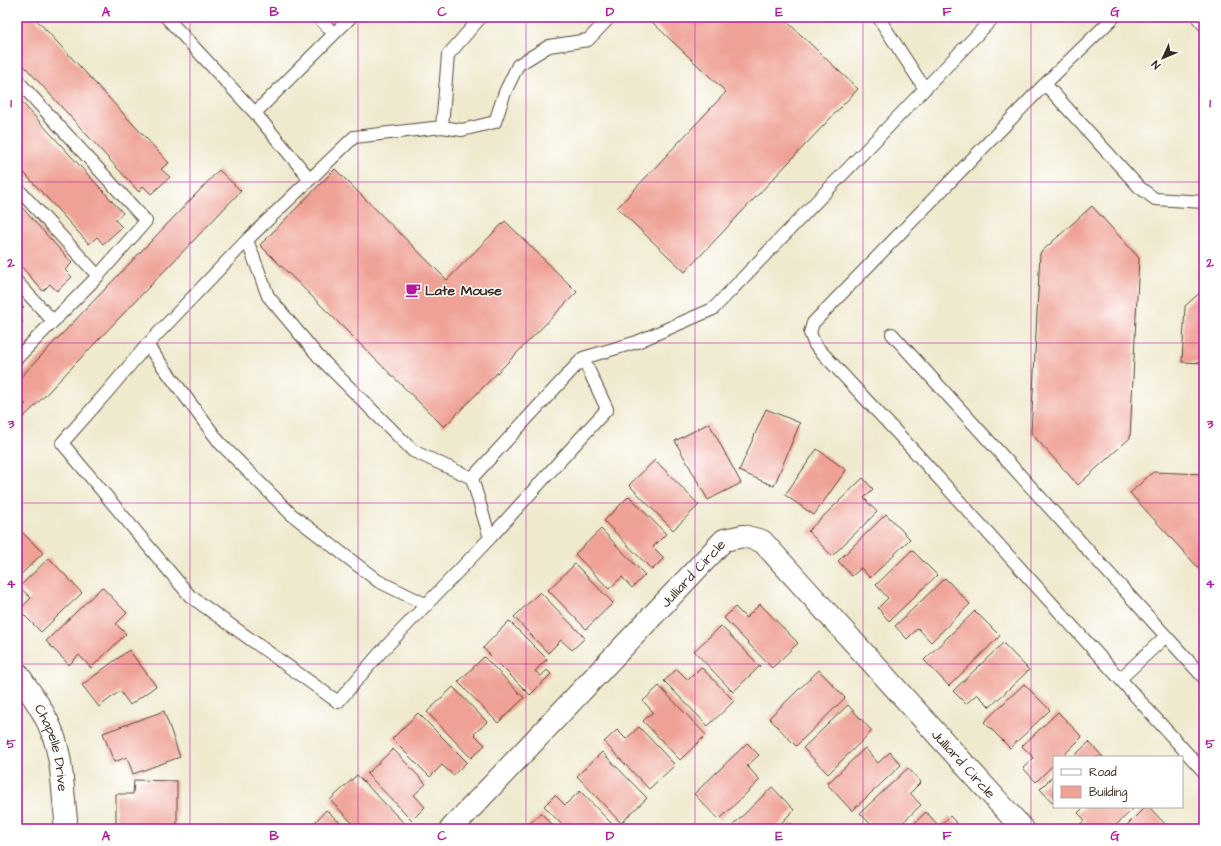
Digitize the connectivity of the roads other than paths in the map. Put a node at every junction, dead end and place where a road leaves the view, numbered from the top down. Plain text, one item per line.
1 (166, 17) edge
2 (318, 17) edge
3 (351, 17) edge
4 (481, 17) edge
5 (610, 17) edge
6 (878, 17) edge
7 (994, 17) edge
8 (1114, 17) edge
9 (1197, 17) edge
10 (1204, 25) edge
11 (334, 34) junction
12 (17, 80) edge
13 (1045, 84) junction
14 (925, 89) junction
15 (256, 113) junction
16 (442, 127) junction
17 (310, 179) junction
18 (17, 188) edge
19 (1204, 202) edge
20 (247, 240) junction
21 (98, 276) junction
22 (17, 282) edge
23 (53, 321) junction
24 (892, 334) dead end
25 (147, 345) junction
26 (17, 358) edge
27 (583, 358) junction
28 (472, 478) junction
29 (490, 538) junction
30 (427, 605) junction
31 (1166, 636) junction
32 (17, 673) edge
33 (1204, 678) edge
34 (1120, 679) junction
35 (1204, 772) edge
36 (64, 829) edge
37 (450, 829) edge
38 (1023, 829) edge

1 - 15 lane
2 - 11 lane
3 - 11 lane
4 - 16 lane
5 - 16 lane
6 - 14 lane
7 - 14 lane
8 - 13 lane
9 - 10 lane
11 - 15 lane
12 - 21 lane
13 - 19 lane
13 - 34 lane
14 - 27 lane
15 - 17 lane
16 - 17 lane
17 - 20 lane
18 - 21 lane
20 - 25 lane
20 - 28 lane
21 - 23 lane
22 - 23 lane
23 - 26 lane
24 - 31 lane
25 - 30 lane
25 - 30 lane
27 - 28 lane
27 - 29 lane
28 - 29 lane
29 - 30 lane
31 - 33 lane
31 - 34 lane
32 - 36 street, Chapelle Drive
34 - 35 lane
37 - 38 street, Julliard Circle

